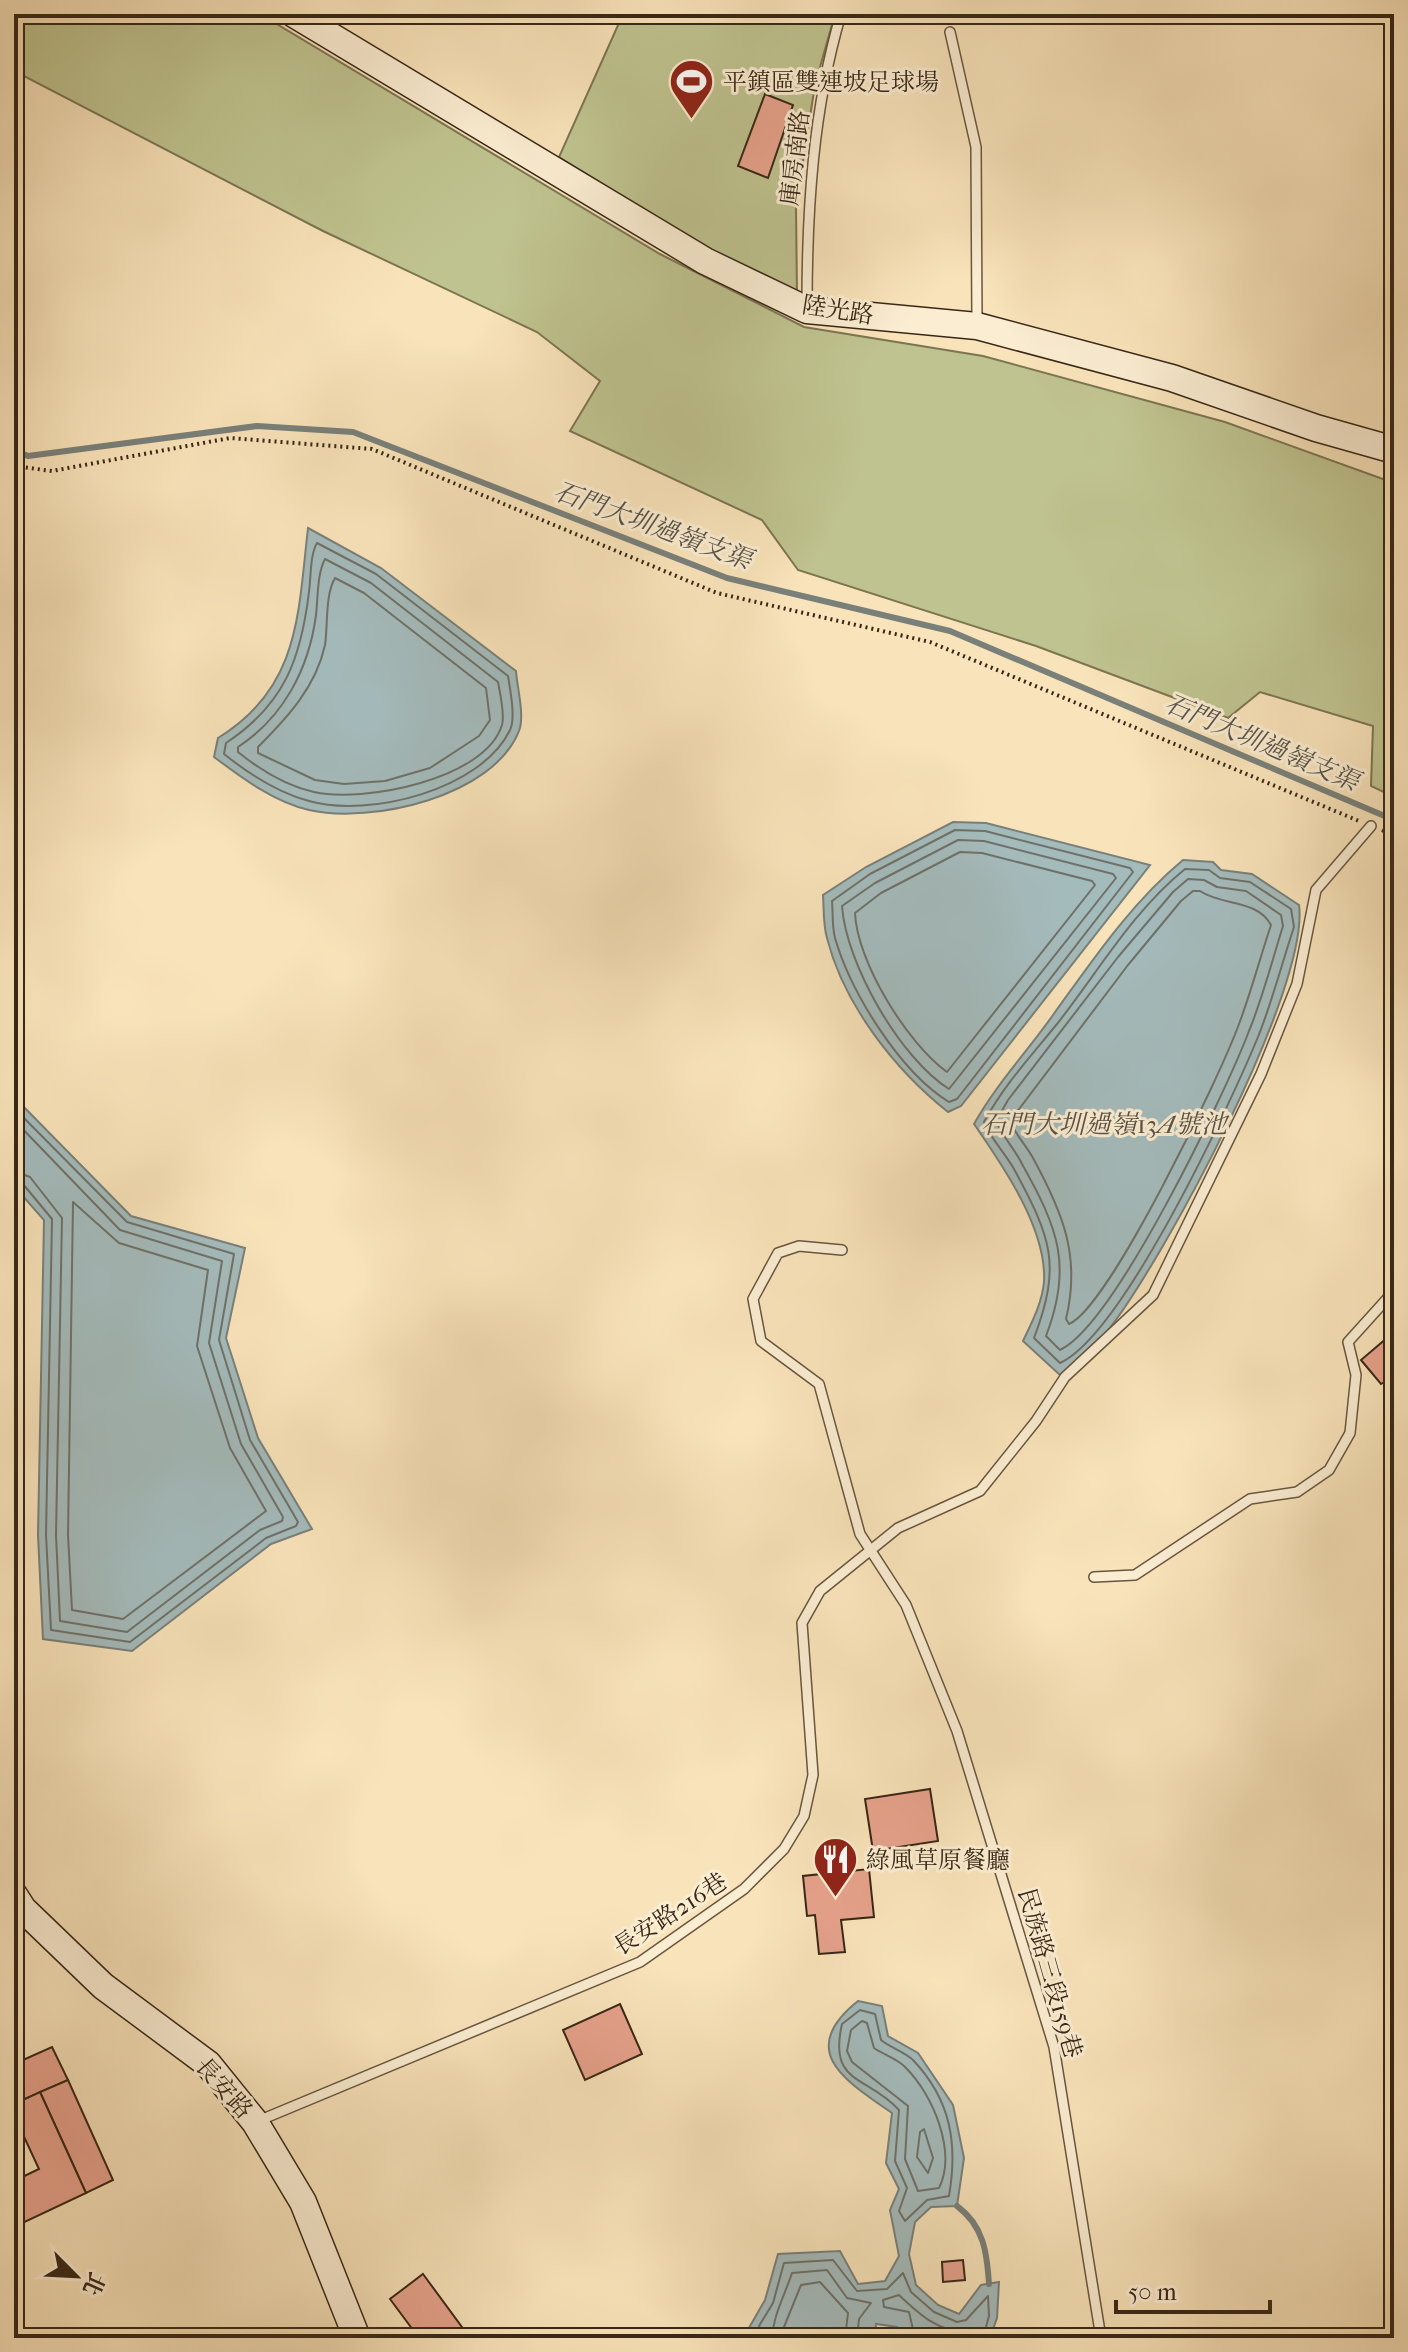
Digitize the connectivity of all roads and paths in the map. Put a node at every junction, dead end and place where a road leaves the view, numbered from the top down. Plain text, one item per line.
1 (294, 14) edge
2 (841, 14) edge
3 (950, 32) dead end
4 (807, 310) junction
5 (977, 326) junction
6 (1394, 450) edge
7 (14, 466) edge
8 (1371, 826) junction
9 (1394, 836) edge
10 (842, 1250) dead end
11 (1394, 1291) edge
12 (870, 1548) junction
13 (1094, 1577) dead end
14 (14, 1895) edge
15 (255, 2122) junction
16 (357, 2338) edge
17 (1101, 2338) edge

1 - 4 street, 陸光路
2 - 4 lane, 庫房南路
3 - 5 lane
4 - 5 street, 陸光路
5 - 6 street, 陸光路
7 - 8 path
8 - 9 path
8 - 12 lane, 長安路216巷
10 - 12 lane, 民族路三段159巷
11 - 13 lane
12 - 15 lane, 長安路216巷
12 - 17 lane, 民族路三段159巷
14 - 15 street, 長安路
15 - 16 street, 長安路

